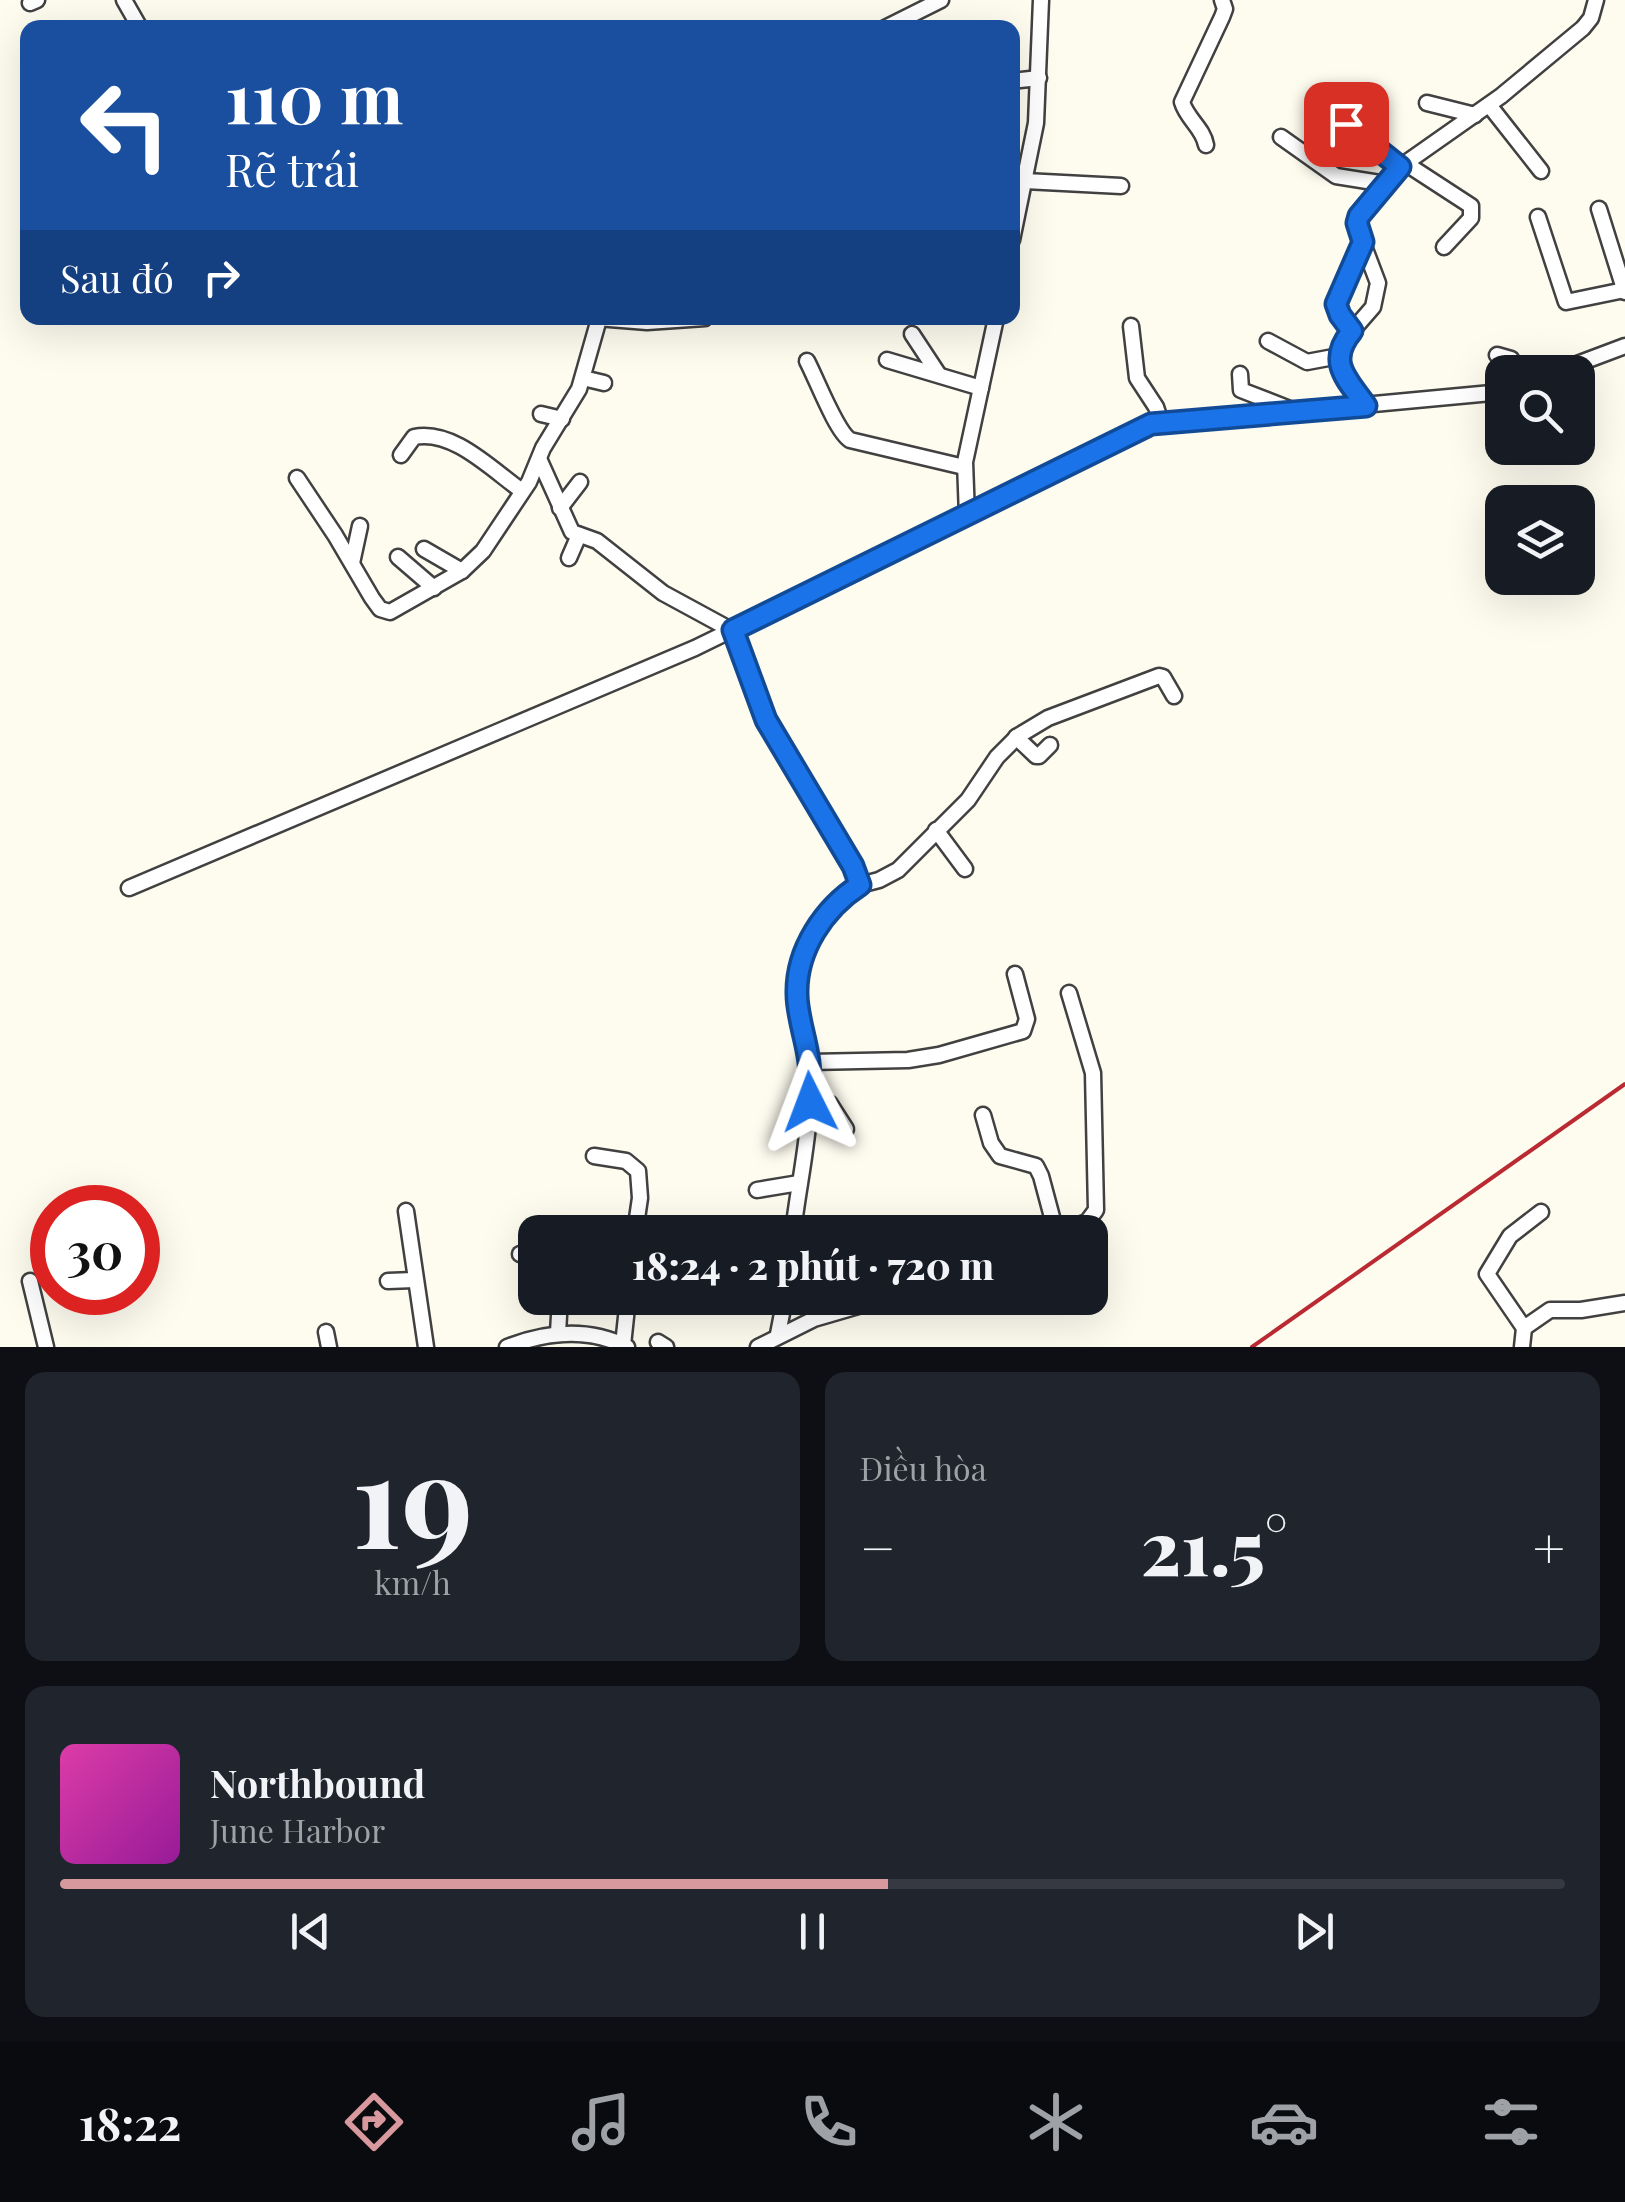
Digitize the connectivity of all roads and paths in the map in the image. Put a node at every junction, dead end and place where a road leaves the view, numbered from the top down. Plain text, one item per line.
1 (940, 0) edge
2 (1041, 0) edge
3 (1222, 0) edge
4 (1596, 0) edge
5 (901, 20) edge
6 (1039, 78) junction
7 (1020, 79) edge
8 (1427, 103) dead end
9 (1488, 105) junction
10 (1475, 114) junction
11 (1346, 124) dead end
12 (1281, 137) dead end
13 (1206, 145) dead end
14 (1402, 165) junction
15 (1541, 172) dead end
16 (1386, 184) junction
17 (1121, 186) dead end
18 (1020, 189) edge
19 (1599, 209) dead end
20 (1538, 218) dead end
21 (1363, 242) junction
22 (1444, 247) dead end
23 (1625, 291) edge
24 (596, 325) edge
25 (994, 325) edge
26 (1131, 326) dead end
27 (1352, 331) junction
28 (912, 334) dead end
29 (1268, 342) dead end
30 (1625, 346) edge
31 (1339, 356) junction
32 (1595, 357) edge
33 (887, 360) dead end
34 (806, 361) dead end
35 (1240, 374) dead end
36 (940, 376) junction
37 (582, 378) junction
38 (604, 383) dead end
39 (980, 388) junction
40 (1485, 394) edge
41 (1366, 406) junction
42 (1300, 413) junction
43 (541, 414) dead end
44 (562, 419) junction
45 (1161, 422) junction
46 (401, 455) dead end
47 (540, 460) junction
48 (964, 468) junction
49 (296, 478) dead end
50 (580, 482) dead end
51 (522, 490) junction
52 (560, 508) junction
53 (968, 516) junction
54 (360, 526) dead end
55 (580, 535) junction
56 (424, 549) dead end
57 (398, 557) dead end
58 (569, 558) dead end
59 (352, 563) junction
60 (462, 571) junction
61 (434, 588) junction
62 (733, 630) junction
63 (1174, 696) dead end
64 (1016, 738) junction
65 (1050, 746) dead end
66 (936, 830) junction
67 (965, 868) dead end
68 (860, 885) junction
69 (129, 888) dead end
70 (1014, 974) dead end
71 (1069, 993) dead end
72 (810, 1062) junction
73 (810, 1102) junction
74 (983, 1115) dead end
75 (846, 1130) dead end
76 (594, 1156) dead end
77 (799, 1182) junction
78 (757, 1190) dead end
79 (406, 1211) dead end
80 (1540, 1212) dead end
81 (638, 1215) edge
82 (795, 1215) edge
83 (1053, 1215) edge
84 (1092, 1215) edge
85 (414, 1280) junction
86 (388, 1282) dead end
87 (1625, 1303) edge
88 (38, 1315) edge
89 (559, 1315) edge
90 (627, 1315) edge
91 (782, 1315) edge
92 (825, 1315) edge
93 (1524, 1328) junction
94 (558, 1333) junction
95 (778, 1334) junction
96 (625, 1346) edge
97 (46, 1347) edge
98 (426, 1347) edge
99 (507, 1347) edge
100 (758, 1347) edge
101 (1522, 1347) edge

1 - 5 street
2 - 6 street
3 - 13 street
4 - 9 street
6 - 7 street
6 - 18 street
8 - 10 street
9 - 10 street
9 - 15 street
10 - 14 street
11 - 14 street
12 - 16 street
14 - 16 street
14 - 22 street
16 - 21 street
17 - 18 street
19 - 23 street
20 - 23 street
21 - 27 street
21 - 27 street
24 - 37 street
25 - 39 street
26 - 45 street
27 - 31 street
28 - 36 street
29 - 31 street
30 - 32 street
31 - 41 street
33 - 36 street
34 - 48 street
35 - 42 street
36 - 39 street
37 - 38 street
37 - 44 street
39 - 48 street
40 - 41 street
41 - 42 street
42 - 45 street
43 - 44 street
44 - 47 street
45 - 53 street
46 - 51 street
47 - 51 street
47 - 52 street
48 - 53 street
49 - 59 street
50 - 52 street
51 - 60 street
52 - 55 street
53 - 62 street
54 - 59 street
55 - 58 street
55 - 62 street
56 - 60 street
57 - 61 street
59 - 61 street
60 - 61 street
62 - 68 street
62 - 69 street
63 - 64 street
64 - 65 street
64 - 66 street
66 - 67 street
66 - 68 street
68 - 72 street
70 - 72 street
71 - 84 street
72 - 73 street
73 - 75 street
73 - 77 street
74 - 83 street
76 - 81 street
77 - 78 street
77 - 82 street
79 - 85 street
80 - 93 street
85 - 86 street
85 - 98 street
87 - 93 street
88 - 97 street
89 - 94 street
90 - 96 street
91 - 95 street
92 - 95 street
93 - 101 street
94 - 96 street
94 - 99 street
95 - 100 street

